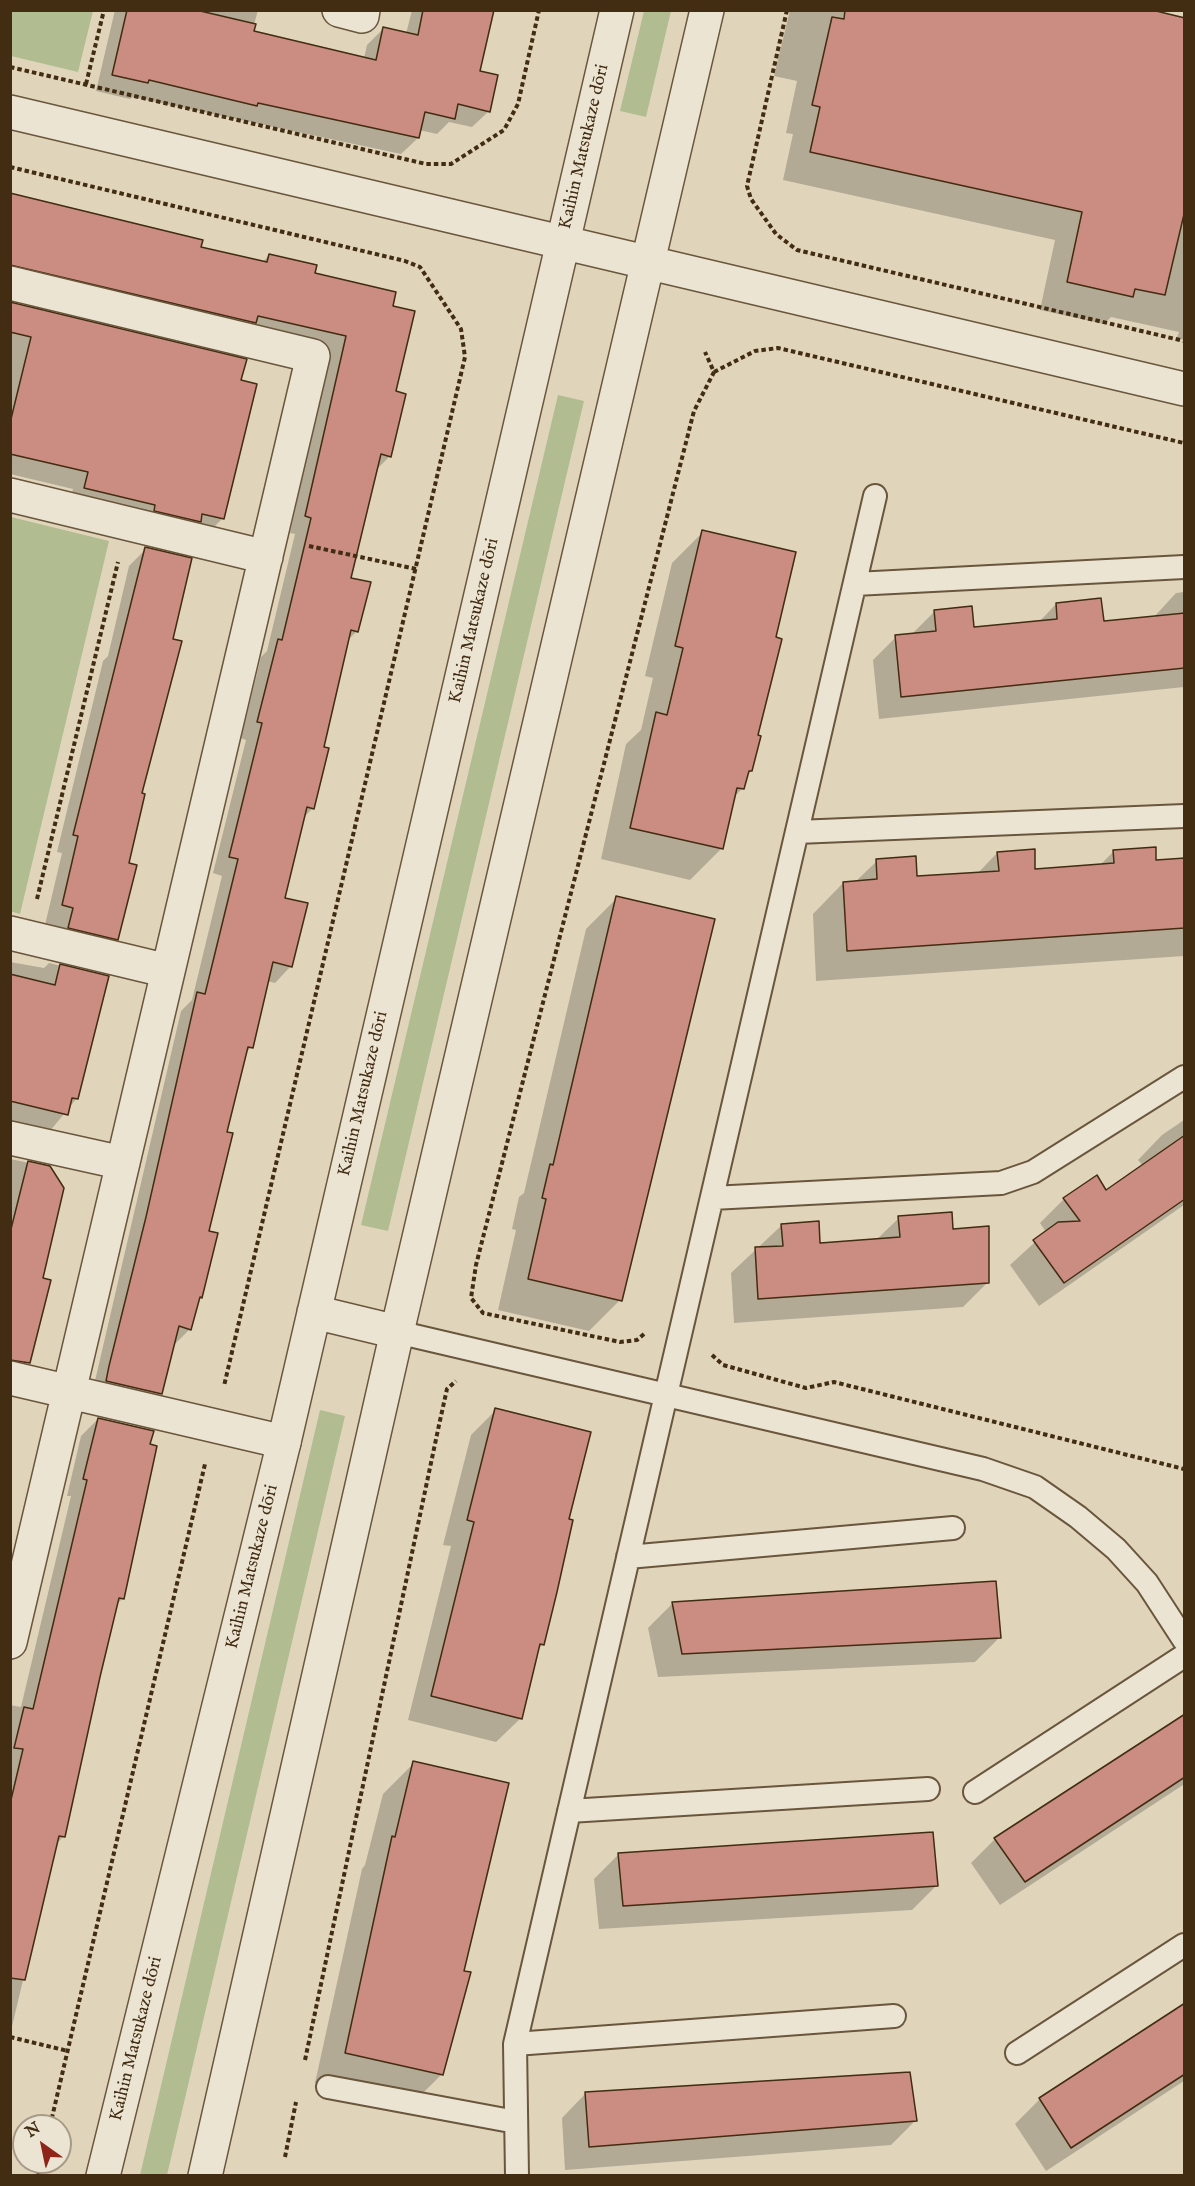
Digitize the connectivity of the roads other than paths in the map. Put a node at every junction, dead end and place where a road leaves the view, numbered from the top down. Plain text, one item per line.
1 (339, 10) edge
2 (363, 10) edge
3 (617, 10) edge
4 (707, 10) edge
5 (10, 112) edge
6 (562, 243) junction
7 (648, 263) junction
8 (10, 283) edge
9 (1185, 389) edge
10 (10, 495) edge
11 (875, 496) dead end
12 (268, 547) junction
13 (1185, 567) edge
14 (855, 584) junction
15 (1185, 816) edge
16 (797, 832) junction
17 (19, 935) edge
18 (168, 971) junction
19 (1185, 1077) edge
20 (10, 1138) edge
21 (123, 1163) junction
22 (712, 1198) junction
23 (314, 1312) junction
24 (397, 1332) junction
25 (10, 1378) edge
26 (69, 1392) junction
27 (666, 1395) junction
28 (284, 1442) junction
29 (953, 1528) dead end
30 (628, 1557) junction
31 (17, 1587) edge
32 (1185, 1640) edge
33 (10, 1642) edge
34 (1185, 1656) edge
35 (928, 1789) dead end
36 (975, 1792) dead end
37 (569, 1811) junction
38 (1185, 1945) edge
39 (894, 2016) dead end
40 (515, 2044) junction
41 (1017, 2053) dead end
42 (328, 2087) dead end
43 (516, 2122) junction
44 (103, 2175) edge
45 (204, 2175) edge
46 (517, 2175) edge

1 - 2 street
3 - 6 street, Kaihin Matsukaze dōri
4 - 7 street
5 - 6 street
6 - 7 street
6 - 23 street, Kaihin Matsukaze dōri
7 - 9 street
7 - 24 street
8 - 12 street
10 - 12 street
11 - 14 lane
12 - 18 street
13 - 14 lane
14 - 16 lane
15 - 16 lane
16 - 22 lane
17 - 18 street
18 - 21 street
19 - 22 lane
20 - 21 street
21 - 26 street
22 - 27 lane
23 - 24 street
23 - 28 street, Kaihin Matsukaze dōri
24 - 27 lane
24 - 45 street
25 - 26 street
26 - 28 street
26 - 31 street
27 - 30 lane
27 - 32 lane
28 - 44 street, Kaihin Matsukaze dōri
29 - 30 lane
30 - 37 lane
31 - 33 street
34 - 36 lane
35 - 37 lane
37 - 40 lane
38 - 41 lane
39 - 40 lane
40 - 43 lane
42 - 43 lane
43 - 46 lane

